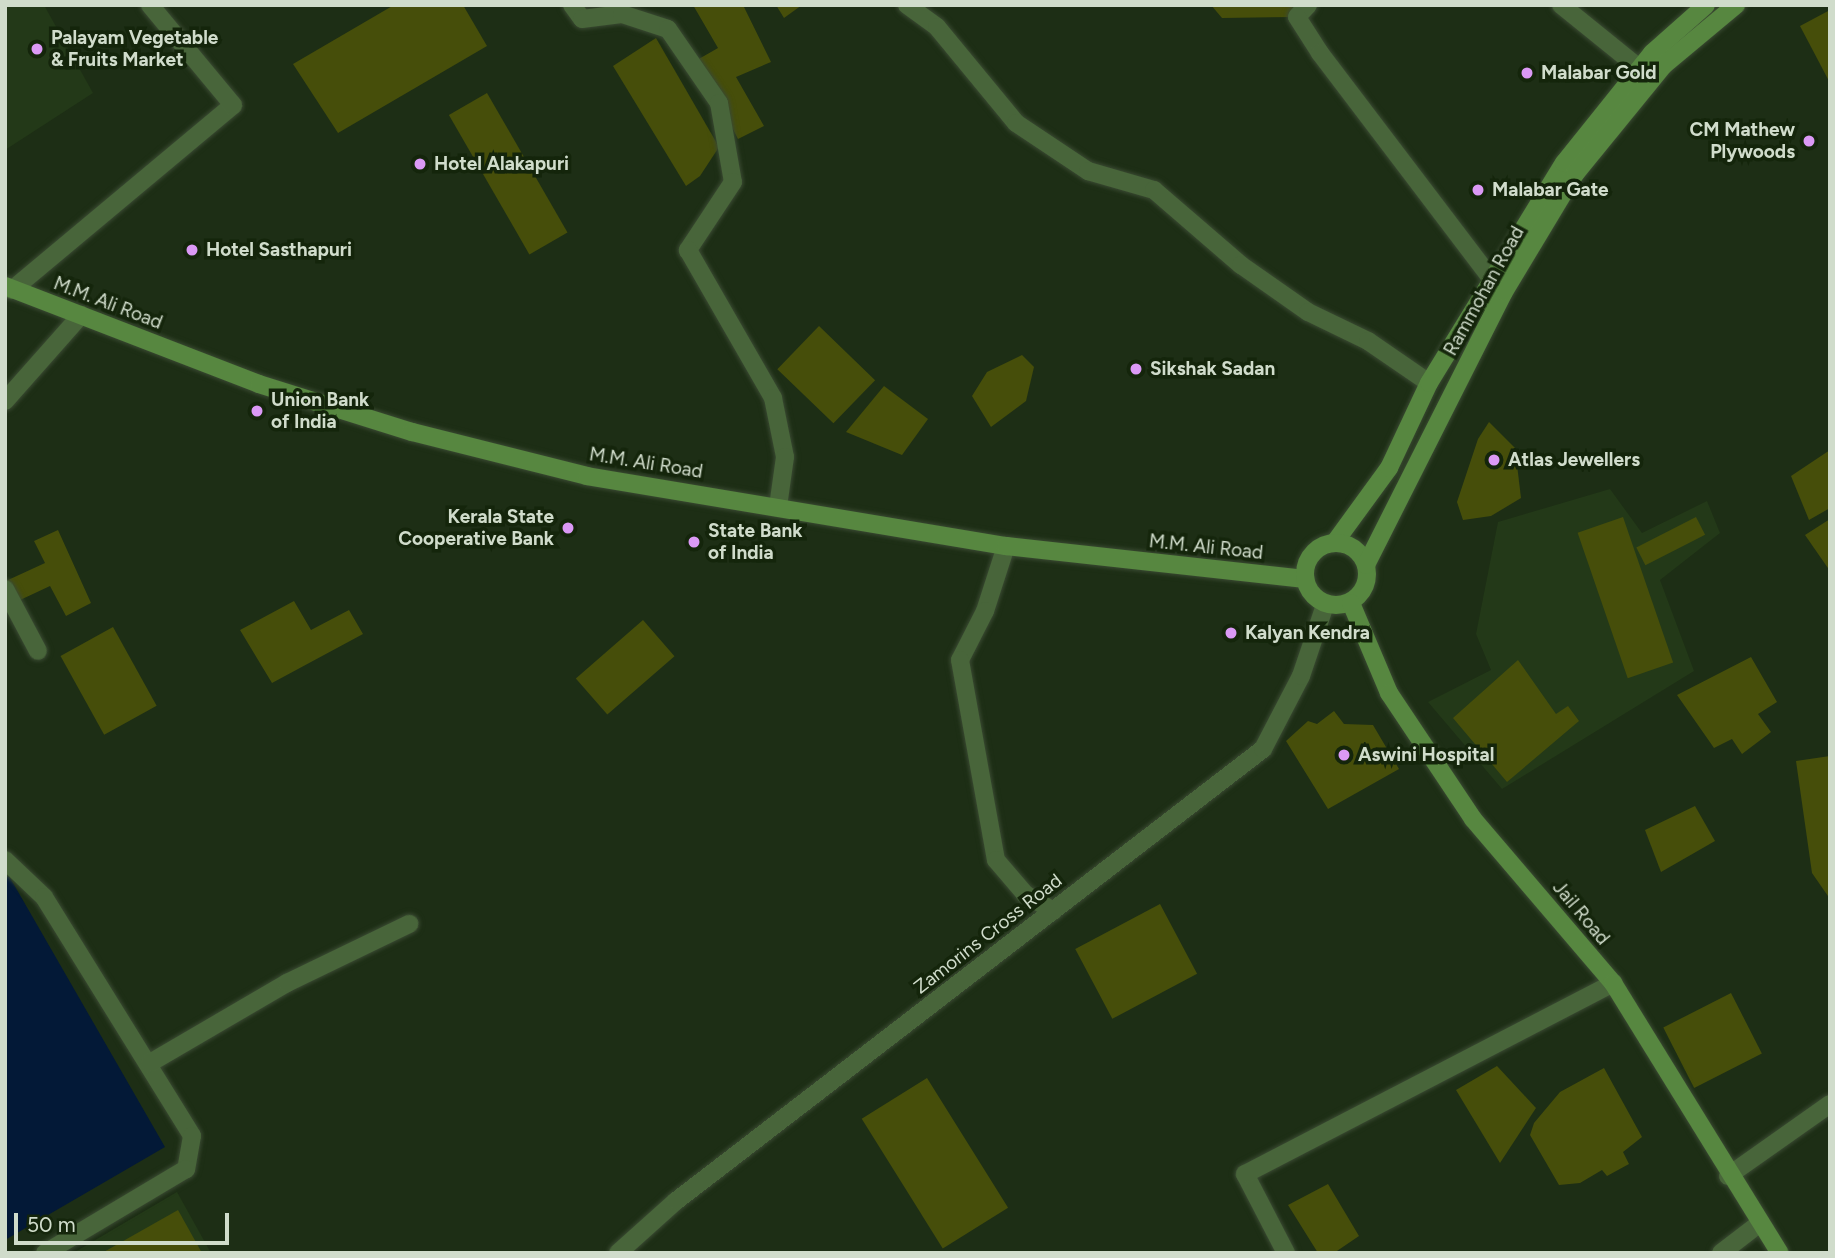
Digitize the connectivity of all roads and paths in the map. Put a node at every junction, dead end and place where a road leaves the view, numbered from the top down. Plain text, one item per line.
1 (150, 5) edge
2 (572, 5) edge
3 (907, 5) edge
4 (1308, 5) edge
5 (1561, 5) edge
6 (1706, 5) edge
7 (1736, 5) edge
8 (1639, 68) junction
9 (1491, 278) junction
10 (9, 288) edge
11 (81, 315) junction
12 (1429, 383) junction
13 (5, 401) edge
14 (778, 507) junction
15 (1335, 542) junction
16 (1006, 546) junction
17 (1366, 565) junction
18 (1305, 579) junction
19 (5, 589) edge
20 (1351, 603) junction
21 (1325, 606) junction
22 (38, 651) dead end
23 (5, 860) edge
24 (1053, 911) junction
25 (409, 924) dead end
26 (1613, 983) junction
27 (149, 1063) junction
28 (1830, 1104) edge
29 (1728, 1177) junction
30 (1760, 1223) junction
31 (45, 1253) edge
32 (618, 1253) edge
33 (1286, 1253) edge
34 (1721, 1253) edge
35 (1780, 1253) edge

1 - 10 street
2 - 14 street
3 - 12 street
4 - 9 street
5 - 8 street
6 - 8 main road, Rammohan Road
7 - 17 main road, Rammohan Road
8 - 9 main road, Rammohan Road
9 - 12 main road, Rammohan Road
10 - 11 main road, M.M. Ali Road
11 - 13 street
11 - 14 main road, M.M. Ali Road
12 - 15 main road, Rammohan Road
14 - 16 main road, M.M. Ali Road
15 - 17 main road
15 - 18 main road
16 - 18 main road, M.M. Ali Road
16 - 24 street
17 - 20 main road
18 - 21 main road
19 - 22 street
20 - 21 main road
20 - 26 main road, Jail Road
21 - 24 street, Zamorins Cross Road
23 - 27 street
24 - 32 street, Zamorins Cross Road
25 - 27 street
26 - 29 main road, Jail Road
26 - 33 street
27 - 31 street
28 - 29 street
29 - 30 main road, Jail Road
30 - 34 street
30 - 35 main road, Jail Road

